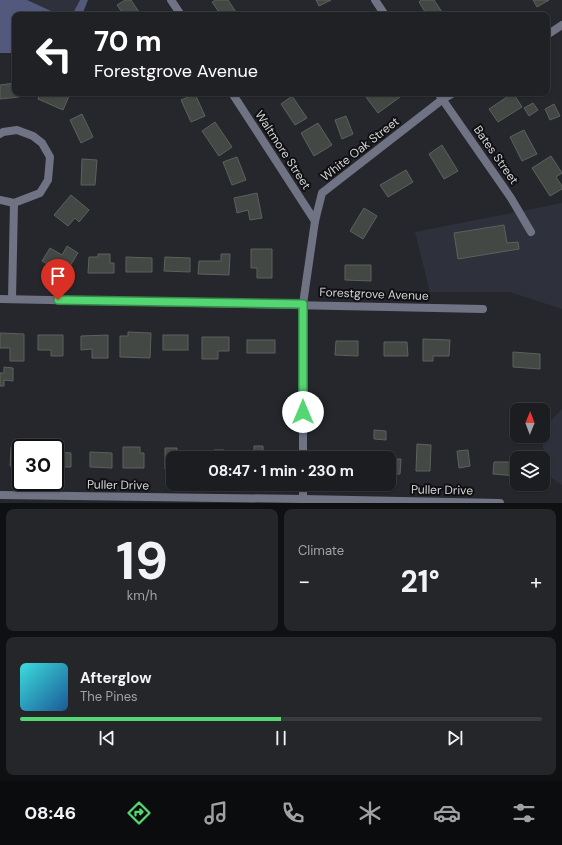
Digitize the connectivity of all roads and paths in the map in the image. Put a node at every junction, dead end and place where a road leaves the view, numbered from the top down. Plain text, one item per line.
1 (172, 0) edge
2 (375, 0) edge
3 (179, 12) edge
4 (384, 12) edge
5 (562, 25) edge
6 (550, 33) edge
7 (234, 96) edge
8 (441, 96) edge
9 (0, 134) edge
10 (0, 200) edge
11 (14, 203) junction
12 (315, 221) junction
13 (531, 232) dead end
14 (0, 299) edge
15 (12, 299) junction
16 (303, 304) junction
17 (483, 309) dead end
18 (303, 451) edge
19 (0, 495) edge
20 (303, 501) edge
21 (500, 503) edge

1 - 3 street
2 - 4 street
5 - 6 street
7 - 12 street, Waltmore Street
8 - 12 street, White Oak Street
8 - 13 street, Bates Street
9 - 11 street
10 - 11 street
11 - 15 street
12 - 16 street, White Oak Street
14 - 15 street, Forestgrove Avenue
15 - 16 street, Forestgrove Avenue
16 - 17 street, Forestgrove Avenue
16 - 18 street, White Oak Street
19 - 20 street, Puller Drive
20 - 21 street, Puller Drive

